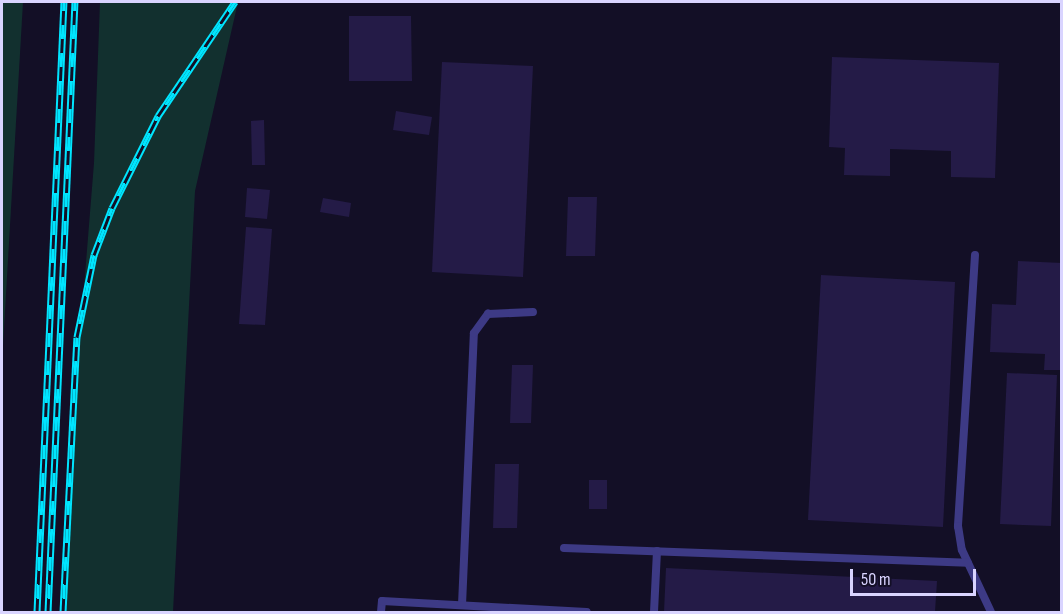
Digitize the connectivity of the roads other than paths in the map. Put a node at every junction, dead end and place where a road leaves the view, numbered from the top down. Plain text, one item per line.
1 (975, 255) dead end
2 (533, 312) dead end
3 (564, 548) dead end
4 (657, 551) junction
5 (968, 563) junction
6 (462, 605) junction
7 (381, 612) edge
8 (587, 612) edge
9 (654, 612) edge
10 (992, 612) edge

1 - 5 lane
2 - 6 lane
3 - 4 lane
4 - 5 lane
4 - 9 lane
5 - 10 lane
6 - 7 lane
6 - 8 lane

